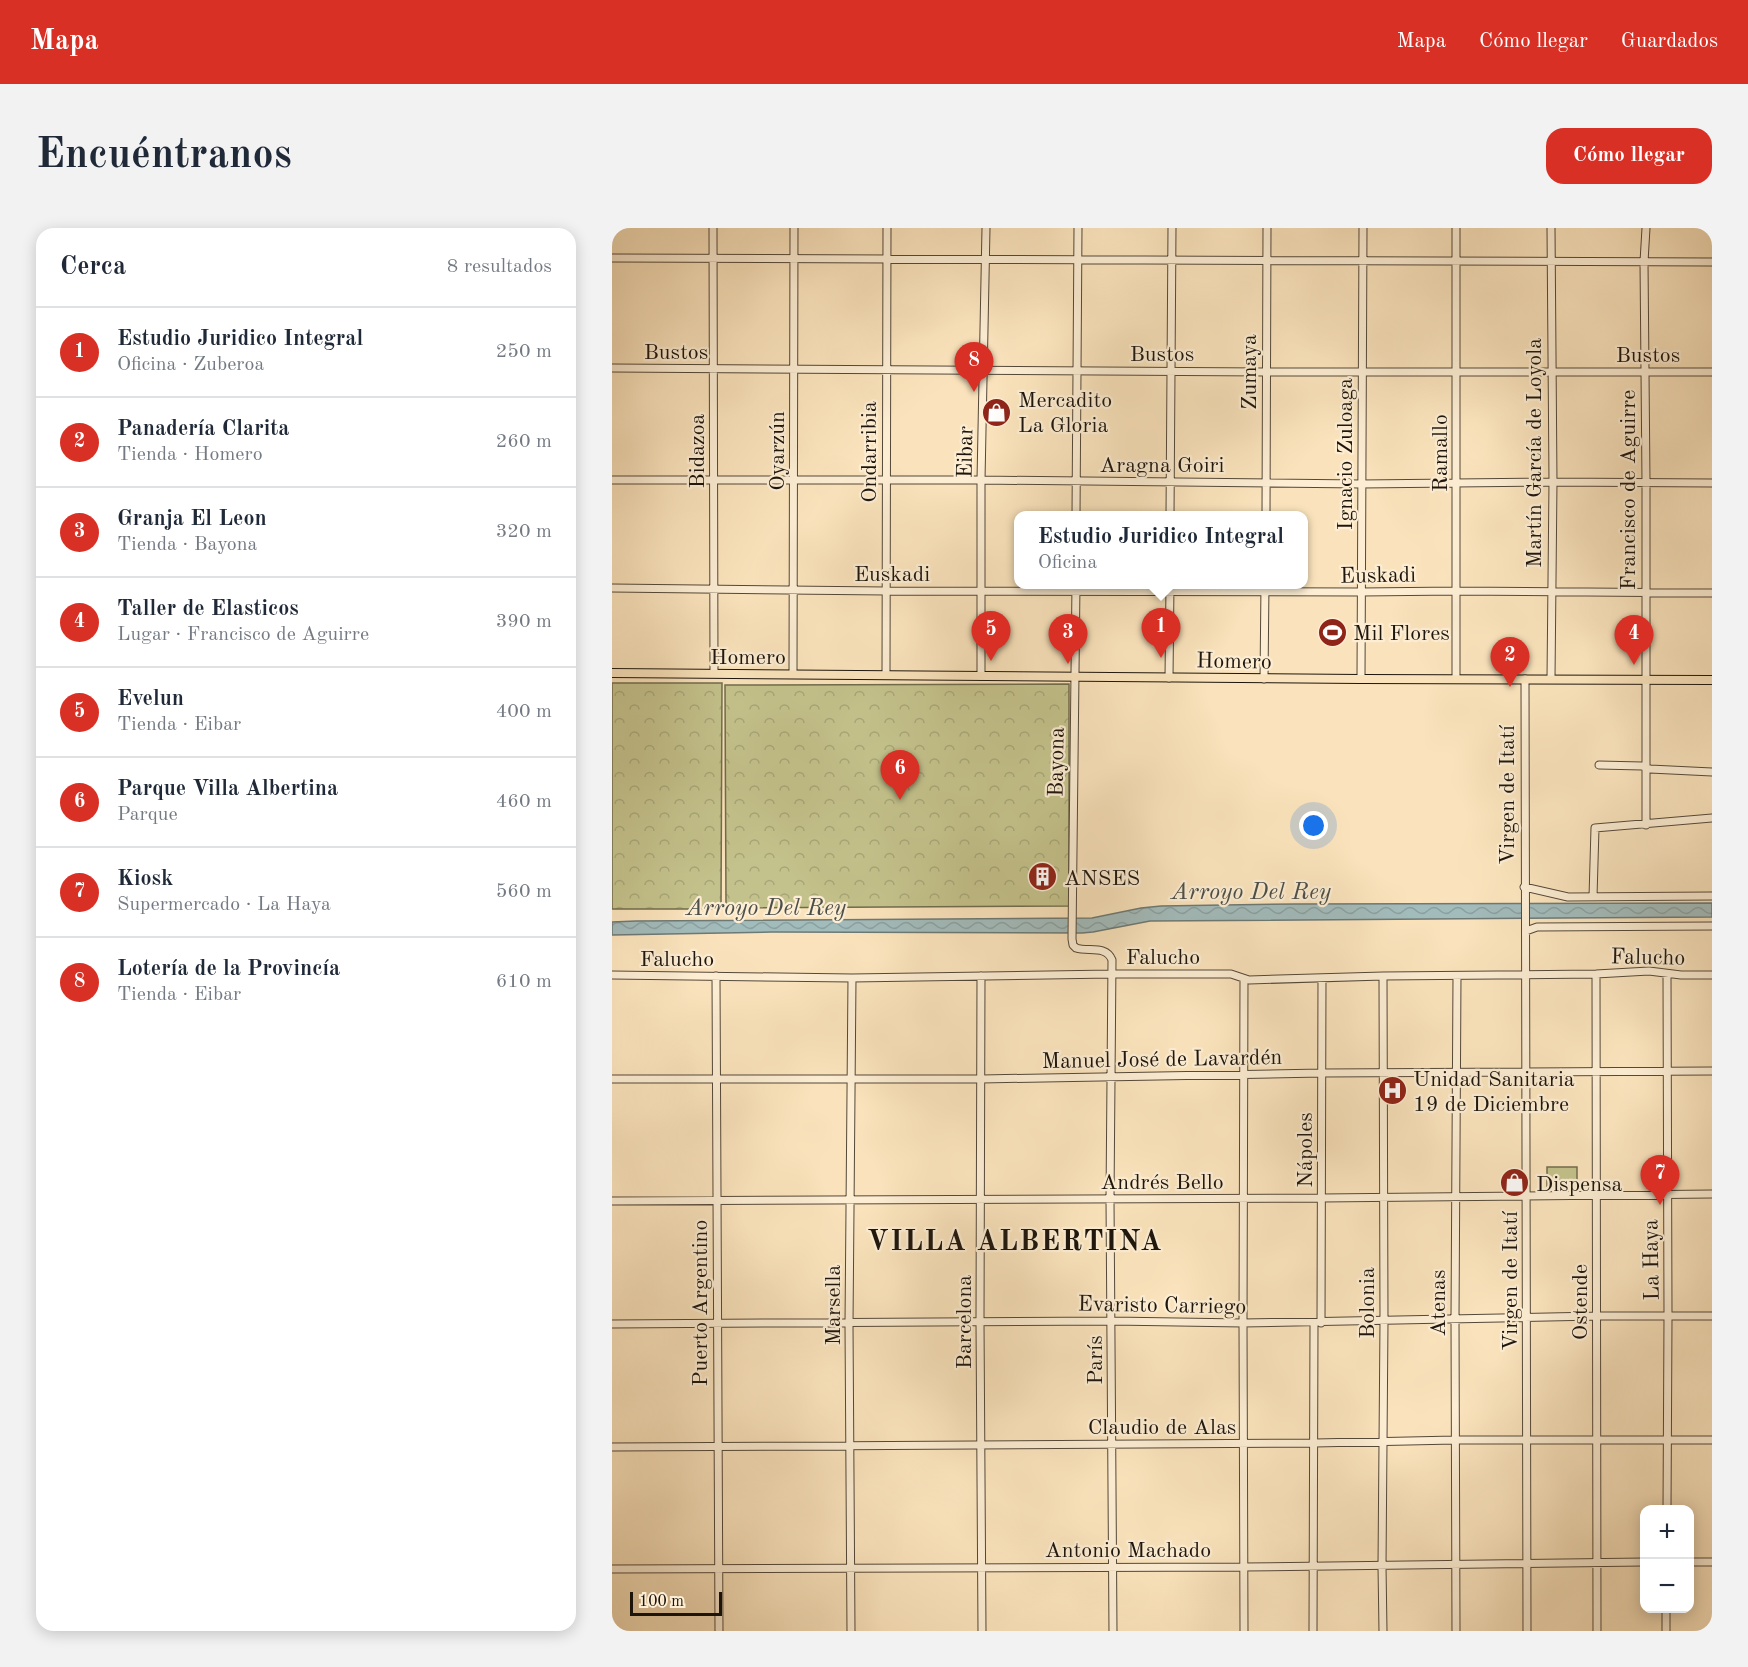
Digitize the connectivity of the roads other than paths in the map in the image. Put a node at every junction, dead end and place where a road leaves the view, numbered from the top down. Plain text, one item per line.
1 (714, 228) edge
2 (794, 228) edge
3 (887, 228) edge
4 (986, 228) edge
5 (1078, 228) edge
6 (1172, 228) edge
7 (1267, 228) edge
8 (1363, 228) edge
9 (1456, 228) edge
10 (1551, 228) edge
11 (1646, 228) edge
12 (612, 258) edge
13 (714, 258) junction
14 (794, 258) junction
15 (887, 259) junction
16 (1364, 259) junction
17 (985, 260) junction
18 (1078, 261) junction
19 (1172, 261) junction
20 (1267, 261) junction
21 (1550, 261) junction
22 (1644, 261) junction
23 (1456, 262) junction
24 (1712, 262) edge
25 (612, 368) edge
26 (714, 369) junction
27 (794, 369) junction
28 (887, 370) junction
29 (1172, 370) junction
30 (984, 371) junction
31 (1077, 371) junction
32 (1456, 371) junction
33 (1551, 371) junction
34 (1265, 372) junction
35 (1362, 372) junction
36 (1645, 372) junction
37 (1712, 372) edge
38 (794, 479) junction
39 (612, 480) edge
40 (714, 480) junction
41 (886, 480) junction
42 (981, 480) junction
43 (1075, 482) junction
44 (1171, 482) junction
45 (1457, 482) junction
46 (1553, 482) junction
47 (1646, 482) junction
48 (1266, 483) junction
49 (1712, 483) edge
50 (1361, 484) junction
51 (1076, 511) edge
52 (1170, 511) edge
53 (1266, 511) edge
54 (612, 588) edge
55 (1045, 589) edge
56 (1077, 589) edge
57 (1170, 589) edge
58 (1265, 589) edge
59 (1289, 589) edge
60 (715, 590) junction
61 (793, 590) junction
62 (886, 591) junction
63 (981, 591) junction
64 (1456, 591) junction
65 (1362, 592) junction
66 (1552, 592) junction
67 (1646, 592) junction
68 (1712, 593) edge
69 (612, 673) edge
70 (714, 673) junction
71 (793, 674) junction
72 (886, 675) junction
73 (981, 676) junction
74 (1074, 677) junction
75 (1169, 678) junction
76 (1551, 678) junction
77 (1264, 679) junction
78 (1456, 679) junction
79 (1525, 679) junction
80 (1645, 679) junction
81 (1360, 680) junction
82 (1712, 680) edge
83 (1599, 765) dead end
84 (1646, 768) junction
85 (1712, 772) edge
86 (1712, 818) edge
87 (1646, 825) junction
88 (1524, 891) junction
89 (1712, 896) edge
90 (1593, 897) junction
91 (1712, 926) edge
92 (1526, 927) junction
93 (1072, 939) joint
94 (1111, 974) junction
95 (1526, 974) junction
96 (1596, 974) junction
97 (1667, 974) junction
98 (612, 975) edge
99 (1712, 975) edge
100 (716, 976) junction
101 (981, 976) junction
102 (1383, 976) junction
103 (1458, 976) junction
104 (852, 978) junction
105 (1322, 978) junction
106 (1244, 980) junction
107 (1597, 1071) junction
108 (1667, 1071) junction
109 (1712, 1071) edge
110 (1526, 1072) junction
111 (1322, 1073) junction
112 (1383, 1074) junction
113 (1457, 1074) junction
114 (1244, 1075) junction
115 (1110, 1077) junction
116 (612, 1079) edge
117 (851, 1079) junction
118 (982, 1079) junction
119 (716, 1080) junction
120 (1598, 1194) junction
121 (1667, 1194) junction
122 (1712, 1194) edge
123 (1527, 1195) junction
124 (1456, 1196) junction
125 (1384, 1197) junction
126 (1244, 1198) junction
127 (1322, 1198) junction
128 (981, 1199) junction
129 (1110, 1199) junction
130 (716, 1200) junction
131 (612, 1201) edge
132 (851, 1201) junction
133 (1597, 1316) junction
134 (1712, 1316) edge
135 (1527, 1317) junction
136 (1668, 1317) junction
137 (1455, 1319) junction
138 (1112, 1321) junction
139 (1384, 1321) junction
140 (980, 1322) junction
141 (1242, 1323) junction
142 (1317, 1323) junction
143 (612, 1324) edge
144 (717, 1324) junction
145 (849, 1324) junction
146 (1667, 1439) junction
147 (1455, 1440) junction
148 (1597, 1440) junction
149 (1712, 1440) edge
150 (1526, 1441) junction
151 (1384, 1442) junction
152 (1243, 1443) junction
153 (1315, 1443) junction
154 (1112, 1444) junction
155 (850, 1445) junction
156 (981, 1445) junction
157 (612, 1447) edge
158 (717, 1447) junction
159 (1667, 1505) edge
160 (1597, 1562) junction
161 (1640, 1562) edge
162 (1694, 1562) edge
163 (1712, 1562) edge
164 (1527, 1563) junction
165 (1456, 1564) junction
166 (1113, 1566) junction
167 (1313, 1566) junction
168 (1382, 1566) junction
169 (1244, 1567) junction
170 (718, 1568) junction
171 (982, 1568) junction
172 (612, 1569) edge
173 (851, 1569) junction
174 (1666, 1613) edge
175 (719, 1631) edge
176 (851, 1631) edge
177 (982, 1631) edge
178 (1113, 1631) edge
179 (1244, 1631) edge
180 (1313, 1631) edge
181 (1383, 1631) edge
182 (1456, 1631) edge
183 (1527, 1631) edge
184 (1597, 1631) edge
185 (1666, 1631) edge

1 - 13 street, Bidazoa
2 - 14 street, Oyarzún
3 - 15 street, Ondarribia
4 - 17 street, Eibar
5 - 18 street
6 - 19 street
7 - 20 street, Zumaya
8 - 16 street, Ignacio Zuloaga
9 - 23 street, Ramallo
10 - 21 street, Martín García de Loyola
11 - 22 street, Francisco de Aguirre
12 - 13 street
13 - 14 street
13 - 26 street, Bidazoa
14 - 15 street
14 - 27 street, Oyarzún
15 - 17 street
15 - 28 street, Ondarribia
16 - 20 street
16 - 23 street
16 - 35 street, Ignacio Zuloaga
17 - 18 street
17 - 30 street, Eibar
18 - 19 street
18 - 31 street
19 - 20 street
19 - 29 street
20 - 34 street, Zumaya
21 - 22 street
21 - 23 street
21 - 33 street, Martín García de Loyola
22 - 24 street
22 - 36 street, Francisco de Aguirre
23 - 32 street, Ramallo
25 - 26 street, Bustos
26 - 27 street, Bustos
26 - 40 street, Bidazoa
27 - 28 street, Bustos
27 - 38 street, Oyarzún
28 - 30 street, Bustos
28 - 41 street, Ondarribia
29 - 31 street, Bustos
29 - 34 street, Bustos
29 - 44 street
30 - 31 street, Bustos
30 - 42 street, Eibar
31 - 43 street
32 - 33 street, Bustos
32 - 35 street, Bustos
32 - 45 street, Ramallo
33 - 36 street, Bustos
33 - 46 street, Martín García de Loyola
34 - 35 street, Bustos
34 - 48 street, Zumaya
35 - 50 street, Ignacio Zuloaga
36 - 37 street, Bustos
36 - 47 street, Francisco de Aguirre
38 - 40 street, Aragna Goiri
38 - 41 street, Aragna Goiri
38 - 61 street, Oyarzún
39 - 40 street, Aragna Goiri
40 - 60 street, Bidazoa
41 - 42 street, Aragna Goiri
41 - 62 street, Ondarribia
42 - 43 street, Aragna Goiri
42 - 63 street, Eibar
43 - 44 street, Aragna Goiri
43 - 51 street
44 - 48 street, Aragna Goiri
44 - 52 street
45 - 46 street, Aragna Goiri
45 - 50 street, Aragna Goiri
45 - 64 street, Ramallo
46 - 47 street, Aragna Goiri
46 - 66 street, Martín García de Loyola
47 - 49 street, Aragna Goiri
47 - 67 street, Francisco de Aguirre
48 - 50 street, Aragna Goiri
48 - 53 street, Zumaya
50 - 65 street, Ignacio Zuloaga
54 - 60 street, Euskadi
55 - 63 street, Euskadi
56 - 74 street, Bayona
57 - 75 street
58 - 77 street
59 - 65 street, Euskadi
60 - 61 street, Euskadi
60 - 70 street, Bidazoa
61 - 62 street, Euskadi
61 - 71 street, Oyarzún
62 - 63 street, Euskadi
62 - 72 street, Ondarribia
63 - 73 street, Eibar
64 - 65 street, Euskadi
64 - 66 street, Euskadi
64 - 78 street, Ramallo
65 - 81 street, Ignacio Zuloaga
66 - 67 street, Euskadi
66 - 76 street, Martín García de Loyola
67 - 68 street, Euskadi
67 - 80 street, Francisco de Aguirre
69 - 70 main road, Homero
70 - 71 main road, Homero
71 - 72 main road, Homero
72 - 73 main road, Homero
73 - 74 main road, Homero
74 - 75 main road, Homero
74 - 93 street, Bayona
75 - 77 main road, Homero
76 - 79 main road, Homero
76 - 80 main road, Homero
77 - 81 main road, Homero
78 - 79 main road, Homero
78 - 81 main road, Homero
79 - 88 street, Virgen de Itatí
80 - 82 main road, Homero
80 - 84 street, Francisco de Aguirre
83 - 84 street
84 - 85 street
84 - 87 street, Francisco de Aguirre
86 - 87 street
87 - 90 street
88 - 90 street
88 - 92 street, Virgen de Itatí
89 - 90 street
91 - 92 street
92 - 95 street, Virgen de Itatí
93 - 94 street, París
94 - 101 street, Falucho
94 - 106 street, Falucho
94 - 115 street, París
95 - 96 street, Falucho
95 - 103 street, Falucho
95 - 110 street, Virgen de Itatí
96 - 97 street, Falucho
96 - 107 street, Ostende
97 - 99 street, Falucho
97 - 108 street, La Haya
98 - 100 street, Falucho
100 - 104 street, Falucho
100 - 119 street, Puerto Argentino
101 - 104 street, Falucho
101 - 118 street, Barcelona
102 - 103 street, Falucho
102 - 105 street, Falucho
102 - 112 street, Bolonia
103 - 113 street, Atenas
104 - 117 street, Marsella
105 - 106 street, Falucho
105 - 111 street, Nápoles
106 - 114 street
107 - 108 street, Manuel José de Lavardén
107 - 110 street, Manuel José de Lavardén
107 - 120 street, Ostende
108 - 109 street, Manuel José de Lavardén
108 - 121 street, La Haya
110 - 113 street, Manuel José de Lavardén
110 - 123 street, Virgen de Itatí
111 - 112 street, Manuel José de Lavardén
111 - 114 street, Manuel José de Lavardén
111 - 127 street, Nápoles
112 - 113 street, Manuel José de Lavardén
112 - 125 street, Bolonia
113 - 124 street, Atenas
114 - 115 street, Manuel José de Lavardén
114 - 126 street
115 - 118 street, Manuel José de Lavardén
115 - 129 street, París
116 - 119 street, Manuel José de Lavardén
117 - 118 street, Manuel José de Lavardén
117 - 119 street, Manuel José de Lavardén
117 - 132 street, Marsella
118 - 128 street, Barcelona
119 - 130 street, Puerto Argentino
120 - 121 street, Andrés Bello
120 - 123 street, Andrés Bello
120 - 133 street, Ostende
121 - 122 street, Andrés Bello
121 - 136 street, La Haya
123 - 124 street, Andrés Bello
123 - 135 street, Virgen de Itatí
124 - 125 street, Andrés Bello
124 - 137 street, Atenas
125 - 127 street, Andrés Bello
125 - 139 street, Bolonia
126 - 127 street, Andrés Bello
126 - 129 street, Andrés Bello
126 - 141 street
127 - 142 street, Nápoles
128 - 129 street, Andrés Bello
128 - 132 street, Andrés Bello
128 - 140 street, Barcelona
129 - 138 street, París
130 - 131 street, Andrés Bello
130 - 132 street, Andrés Bello
130 - 144 street, Puerto Argentino
132 - 145 street, Marsella
133 - 135 street, Evaristo Carriego
133 - 136 street, Evaristo Carriego
133 - 148 street, Ostende
134 - 136 street, Evaristo Carriego
135 - 137 street, Evaristo Carriego
135 - 150 street, Virgen de Itatí
136 - 146 street, La Haya
137 - 139 street, Evaristo Carriego
137 - 147 street, Atenas
138 - 140 street, Evaristo Carriego
138 - 141 street, Evaristo Carriego
138 - 154 street, París
139 - 142 street, Evaristo Carriego
139 - 151 street, Bolonia
140 - 145 street, Evaristo Carriego
140 - 156 street, Barcelona
141 - 142 street, Evaristo Carriego
141 - 152 street
142 - 153 street, Nápoles
143 - 144 street, Evaristo Carriego
144 - 145 street, Evaristo Carriego
144 - 158 street, Puerto Argentino
145 - 155 street, Marsella
146 - 148 street, Claudio de Alas
146 - 149 street, Claudio de Alas
146 - 159 street, La Haya
147 - 150 street, Claudio de Alas
147 - 151 street, Claudio de Alas
147 - 165 street, Atenas
148 - 150 street, Claudio de Alas
148 - 160 street, Ostende
150 - 164 street, Virgen de Itatí
151 - 153 street, Claudio de Alas
151 - 168 street, Bolonia
152 - 153 street, Claudio de Alas
152 - 154 street, Claudio de Alas
152 - 169 street
153 - 167 street, Nápoles
154 - 156 street, Claudio de Alas
154 - 166 street, París
155 - 156 street, Claudio de Alas
155 - 158 street, Claudio de Alas
155 - 173 street, Marsella
156 - 171 street, Barcelona
157 - 158 street, Claudio de Alas
158 - 170 street, Puerto Argentino
160 - 161 street, Antonio Machado
160 - 164 street, Antonio Machado
160 - 184 street, Ostende
162 - 163 street
164 - 165 street, Antonio Machado
164 - 183 street, Virgen de Itatí
165 - 168 street, Antonio Machado
165 - 182 street, Atenas
166 - 169 street, Antonio Machado
166 - 171 street, Antonio Machado
166 - 178 street, París
167 - 168 street, Antonio Machado
167 - 169 street, Antonio Machado
167 - 180 street, Nápoles
168 - 181 street, Bolonia
169 - 179 street
170 - 172 street, Antonio Machado
170 - 173 street, Antonio Machado
170 - 175 street, Puerto Argentino
171 - 173 street, Antonio Machado
171 - 177 street, Barcelona
173 - 176 street, Marsella
174 - 185 street

